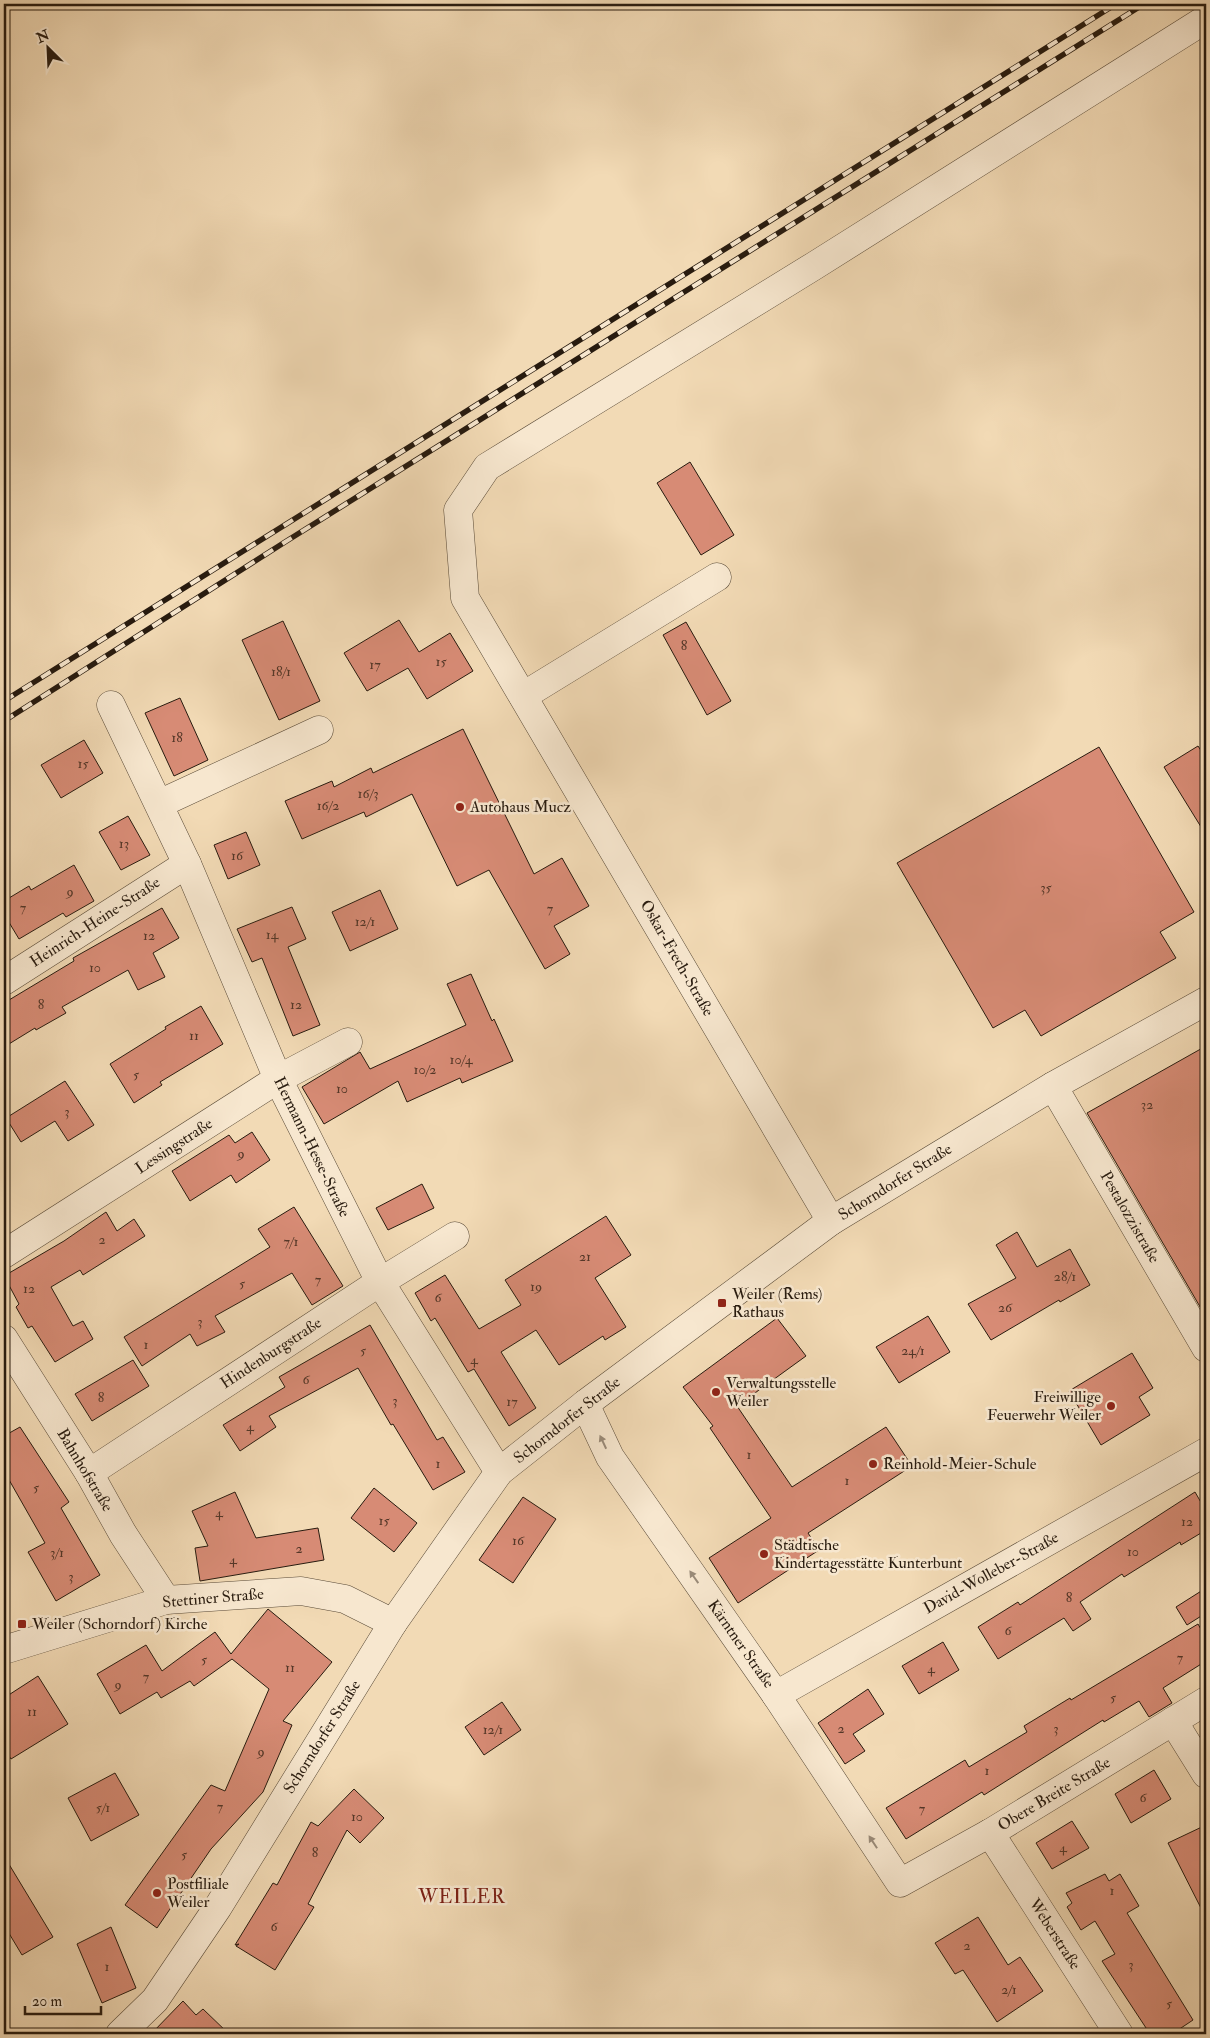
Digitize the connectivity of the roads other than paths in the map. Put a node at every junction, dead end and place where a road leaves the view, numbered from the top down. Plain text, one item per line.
1 (1206, 19) edge
2 (717, 577) dead end
3 (522, 696) junction
4 (111, 705) dead end
5 (319, 730) dead end
6 (159, 804) junction
7 (187, 864) junction
8 (4, 981) edge
9 (1206, 1001) edge
10 (348, 1042) dead end
11 (278, 1079) junction
12 (1053, 1086) junction
13 (831, 1221) junction
14 (455, 1236) dead end
15 (4, 1254) edge
16 (380, 1282) junction
17 (4, 1340) edge
18 (1206, 1348) edge
19 (585, 1404) junction
20 (1206, 1452) edge
21 (89, 1472) junction
22 (499, 1472) junction
23 (166, 1600) junction
24 (392, 1623) junction
25 (4, 1650) edge
26 (776, 1695) junction
27 (1206, 1702) edge
28 (1173, 1721) junction
29 (1206, 1774) edge
30 (990, 1833) junction
31 (900, 1883) joint
32 (120, 2034) edge
33 (1120, 2034) edge

1 - 3 street, Oskar-Frech-Straße
2 - 3 street
3 - 13 street, Oskar-Frech-Straße
4 - 6 street, Hermann-Hesse-Straße
5 - 6 street
6 - 7 street, Hermann-Hesse-Straße
7 - 8 street, Heinrich-Heine-Straße
7 - 11 street, Hermann-Hesse-Straße
9 - 12 street, Schorndorfer Straße
10 - 11 street, Lessingstraße
11 - 15 street, Lessingstraße
11 - 16 street, Hermann-Hesse-Straße
12 - 13 street, Schorndorfer Straße
12 - 18 street, Pestalozzistraße
13 - 19 street, Schorndorfer Straße
14 - 16 street, Hindenburgstraße
16 - 21 street, Hindenburgstraße
16 - 22 street, Hermann-Hesse-Straße
17 - 21 street, Bahnhofstraße
19 - 22 street, Schorndorfer Straße
26 -> 19 street, Kärntner Straße
20 - 26 street, David-Wolleber-Straße
21 - 23 street, Bahnhofstraße
22 - 24 street, Schorndorfer Straße
23 - 24 street, Stettiner Straße
23 - 25 street, Stettiner Straße
24 - 32 street, Schorndorfer Straße
31 -> 26 street, Kärntner Straße
27 - 28 street, Obere Breite Straße
28 - 29 street
28 - 30 street, Obere Breite Straße
30 - 31 street, Obere Breite Straße
30 - 33 street, Weberstraße

